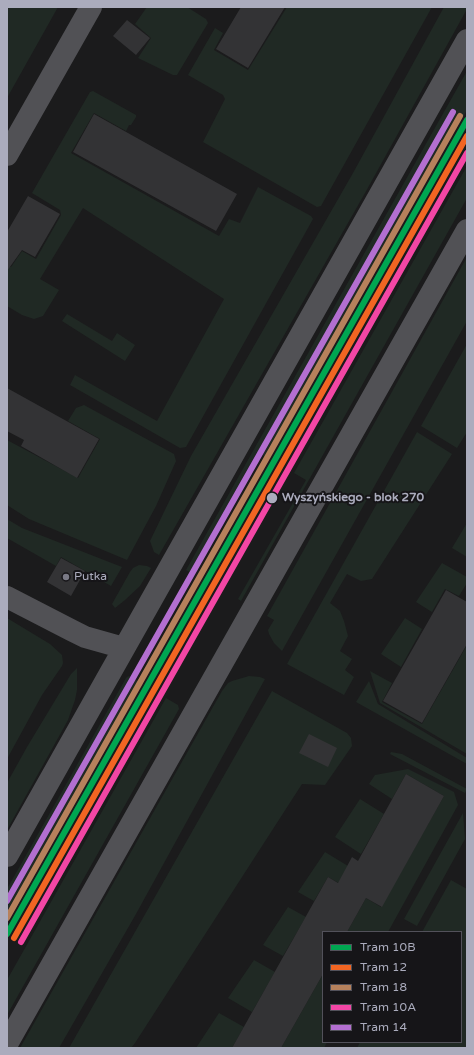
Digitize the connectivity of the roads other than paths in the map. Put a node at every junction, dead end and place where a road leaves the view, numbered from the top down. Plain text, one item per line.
1 (91, 7) edge
2 (467, 40) edge
3 (7, 155) edge
4 (467, 230) edge
5 (7, 597) edge
6 (124, 648) junction
7 (7, 856) edge
8 (7, 1044) edge

1 - 3 street
2 - 6 street
4 - 8 street
5 - 6 street
6 - 7 street

